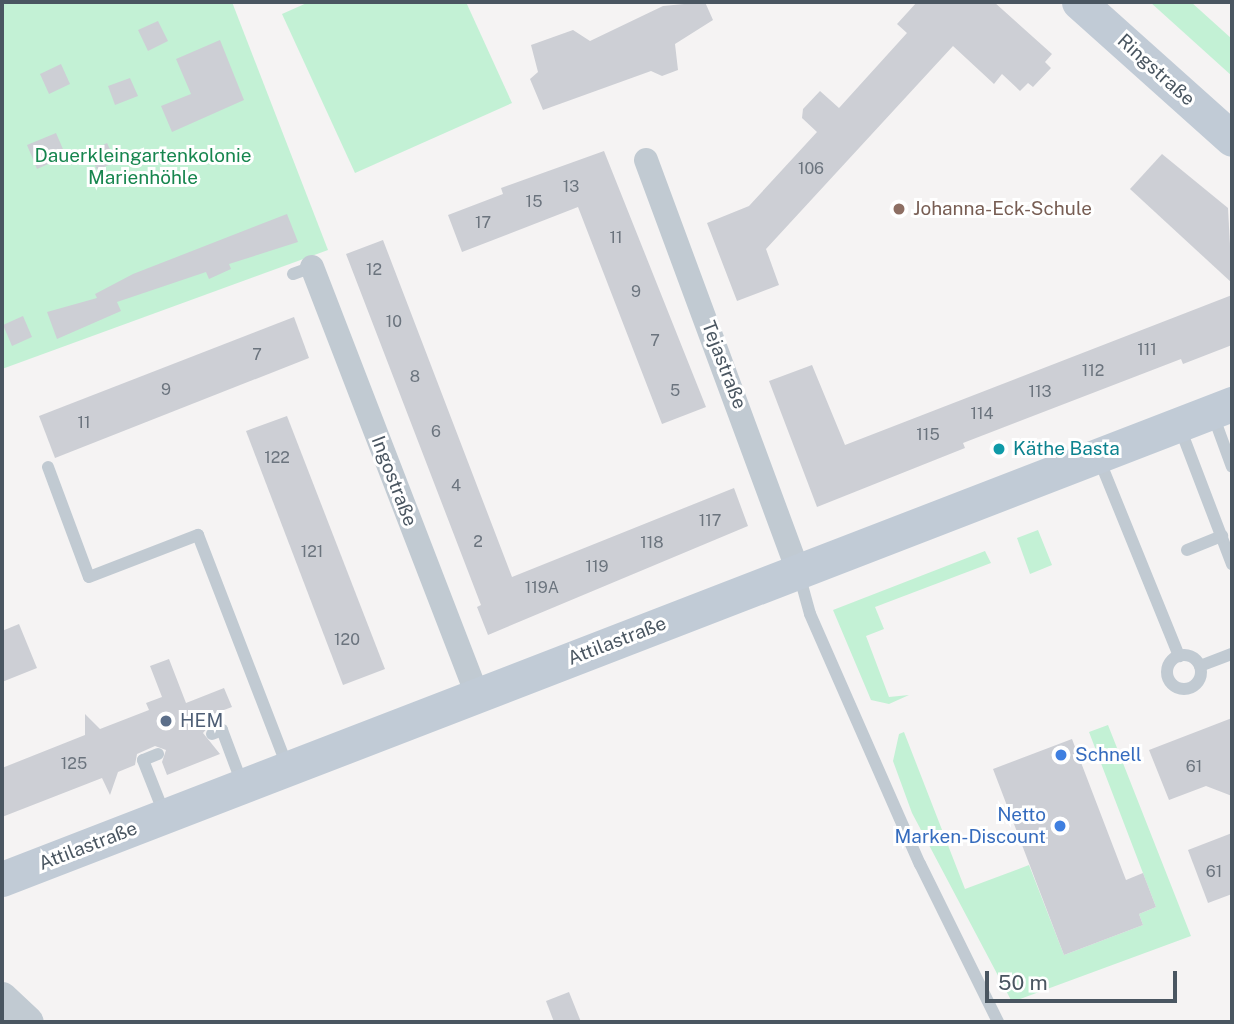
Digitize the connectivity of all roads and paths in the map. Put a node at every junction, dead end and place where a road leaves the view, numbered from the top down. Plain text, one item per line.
1 (1079, 2) edge
2 (1232, 139) edge
3 (646, 160) dead end
4 (302, 270) dead end
5 (1222, 408) edge
6 (1179, 424) junction
7 (1098, 455) junction
8 (48, 467) dead end
9 (1232, 467) edge
10 (1222, 536) junction
11 (1187, 550) dead end
12 (1232, 564) edge
13 (798, 570) junction
14 (1232, 654) edge
15 (1179, 656) junction
16 (1200, 666) junction
17 (477, 695) junction
18 (212, 734) dead end
19 (158, 754) dead end
20 (289, 768) junction
21 (243, 786) junction
22 (165, 816) junction
23 (2, 879) edge
24 (2, 998) edge
25 (28, 1022) edge
26 (998, 1022) edge

1 - 2 main road, Ringstraße
3 - 13 street, Tejastraße
4 - 17 street, Ingostraße
5 - 6 main road, Attilastraße
5 - 9 lane
6 - 7 main road, Attilastraße
6 - 10 lane
7 - 13 main road, Attilastraße
7 - 15 lane
8 - 20 lane
10 - 11 lane
10 - 12 lane
13 - 17 main road, Attilastraße
13 - 26 lane
14 - 16 lane
15 - 16 lane
15 - 16 lane
17 - 20 main road, Attilastraße
18 - 21 lane
19 - 22 lane
20 - 21 main road, Attilastraße
21 - 22 main road, Attilastraße
22 - 23 main road, Attilastraße
24 - 25 street

